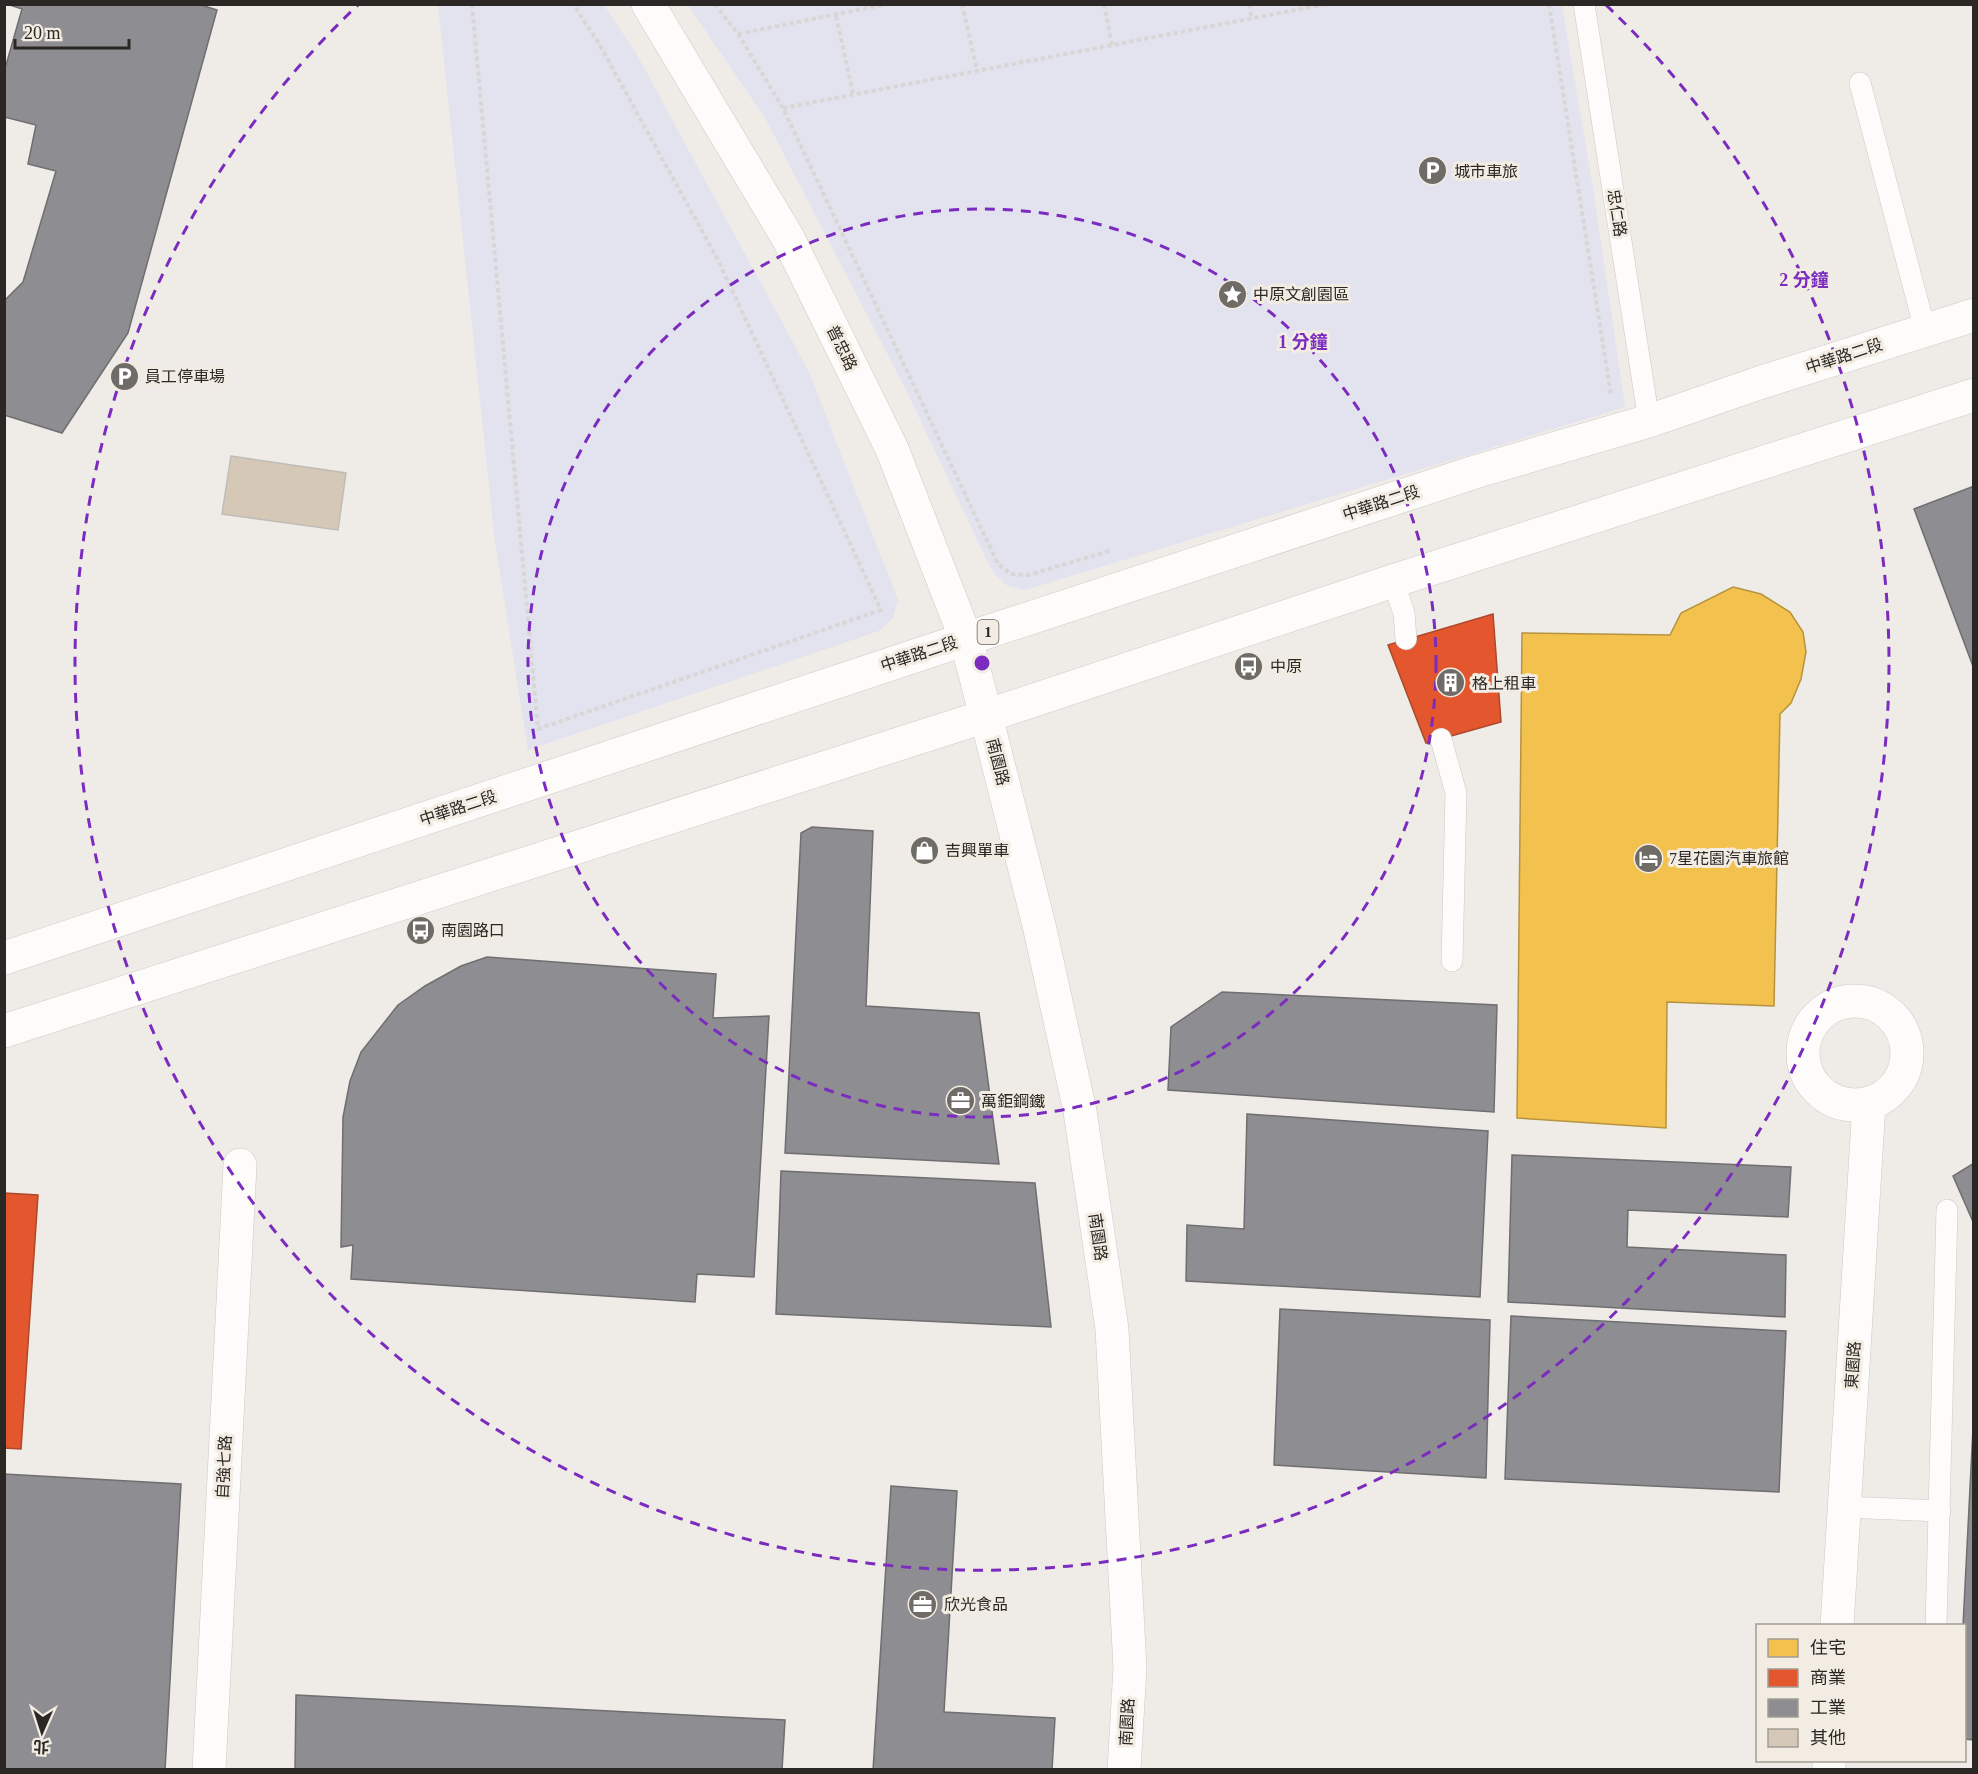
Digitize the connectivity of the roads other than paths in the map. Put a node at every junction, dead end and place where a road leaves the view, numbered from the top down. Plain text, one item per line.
1 (648, 4) edge
2 (1584, 4) edge
3 (1860, 82) dead end
4 (1974, 315) edge
5 (1925, 330) junction
6 (1974, 395) edge
7 (1649, 420) junction
8 (1393, 581) junction
9 (966, 639) junction
10 (1406, 639) dead end
11 (986, 716) junction
12 (1441, 739) dead end
13 (4, 958) edge
14 (1452, 961) dead end
15 (4, 1031) edge
16 (1869, 1104) dead end
17 (240, 1165) dead end
18 (1947, 1210) dead end
19 (1844, 1507) junction
20 (1940, 1511) junction
21 (1837, 1624) edge
22 (1936, 1624) edge
23 (209, 1770) edge
24 (1124, 1770) edge

1 - 9 main road, 普忠路
2 - 7 lane, 忠仁路
3 - 5 lane
4 - 5 main road, 中華路二段 / 1
5 - 7 main road, 中華路二段 / 1
6 - 8 main road
7 - 9 main road, 中華路二段 / 1
8 - 10 lane
8 - 11 main road
9 - 11 main road, 普忠路
9 - 13 main road, 中華路二段 / 1
11 - 15 main road
11 - 24 main road, 南園路
12 - 14 lane
16 - 19 main road, 東園路
17 - 23 main road, 自強七路
18 - 20 lane
19 - 20 lane
19 - 21 main road, 東園路
20 - 22 lane

